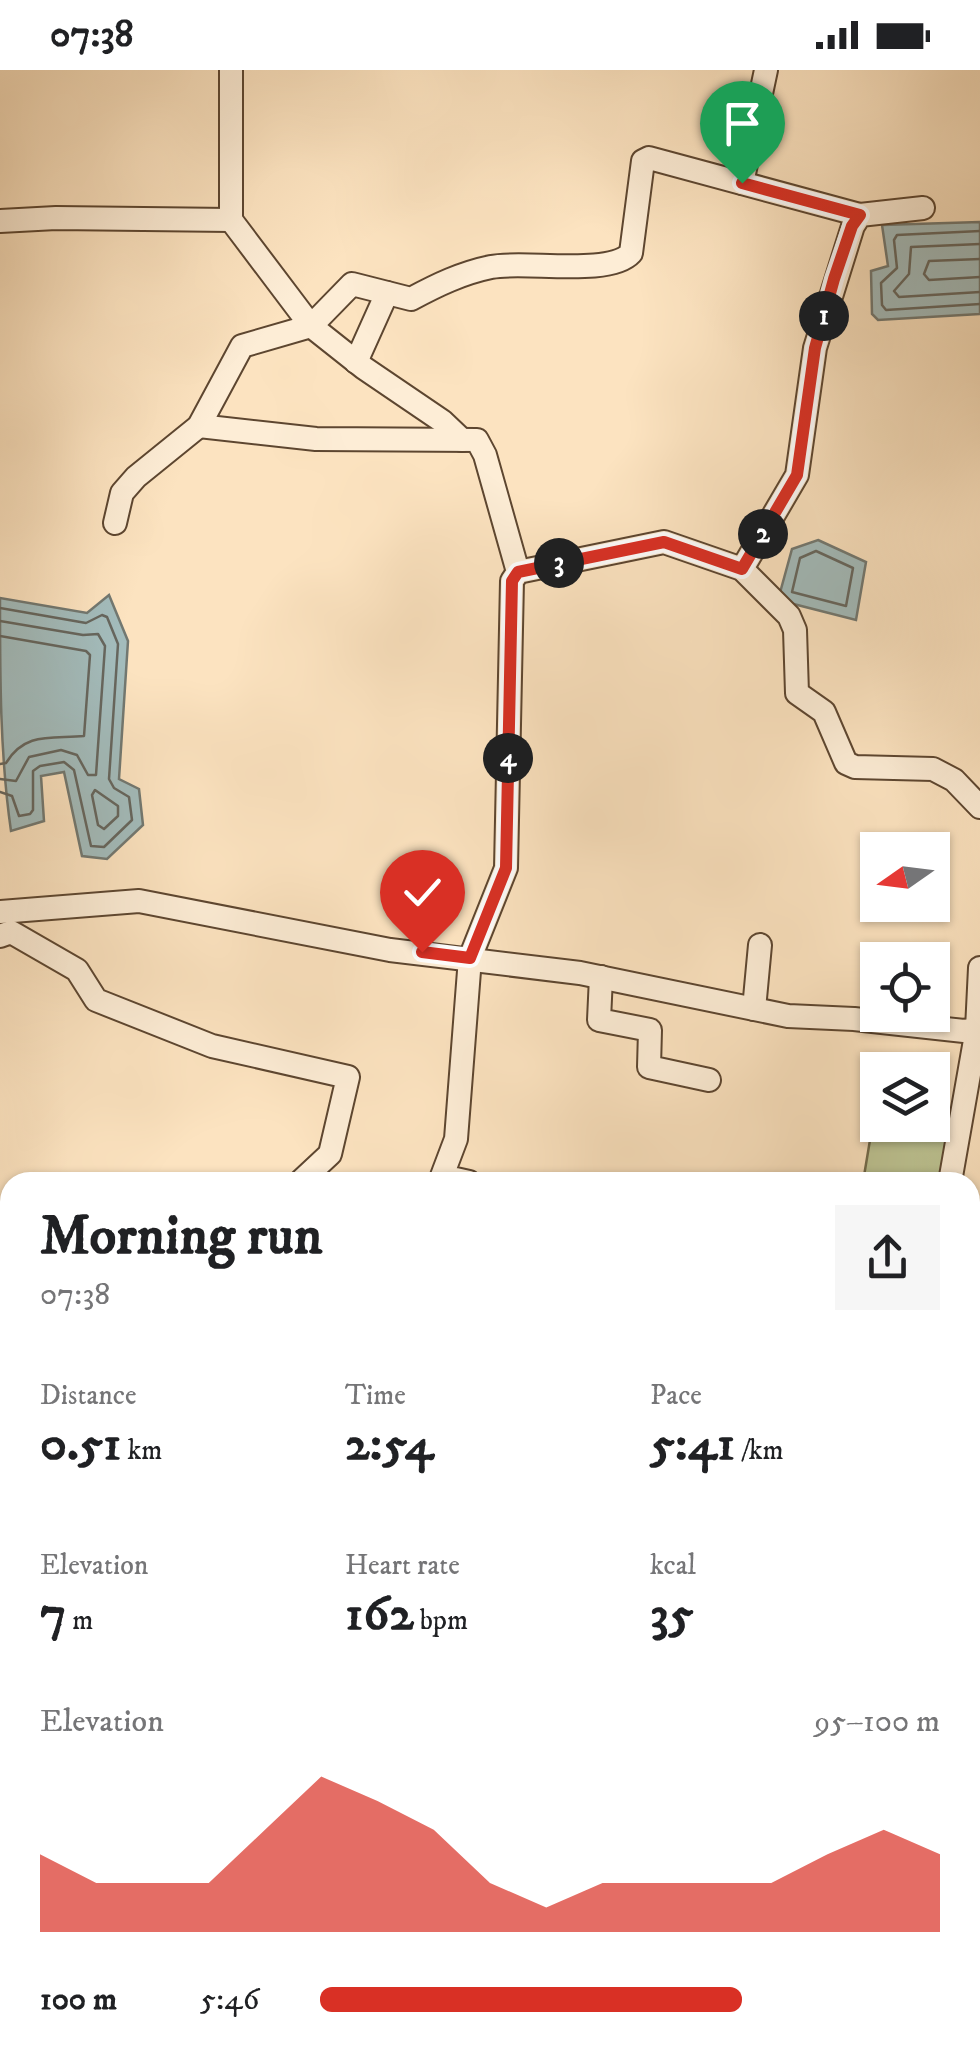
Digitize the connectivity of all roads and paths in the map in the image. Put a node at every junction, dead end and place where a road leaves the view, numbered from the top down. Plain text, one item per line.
1 (231, 70) edge
2 (766, 70) edge
3 (742, 183) junction
4 (922, 208) dead end
5 (860, 215) junction
6 (231, 220) junction
7 (0, 221) edge
8 (387, 293) junction
9 (311, 326) junction
10 (356, 362) junction
11 (199, 426) junction
12 (462, 440) junction
13 (115, 523) dead end
14 (742, 569) junction
15 (518, 572) junction
16 (980, 807) edge
17 (0, 912) edge
18 (0, 936) edge
19 (760, 945) dead end
20 (470, 958) junction
21 (980, 968) edge
22 (601, 977) junction
23 (754, 1009) junction
24 (978, 1029) edge
25 (710, 1080) dead end
26 (311, 1172) edge
27 (444, 1172) edge
28 (952, 1172) edge

1 - 6 street
2 - 3 street
3 - 5 street
3 - 8 street
4 - 5 street
5 - 14 street
6 - 7 street
6 - 9 street
8 - 9 street
8 - 10 street
9 - 10 street
9 - 11 street
10 - 12 street
11 - 12 street
11 - 13 street
12 - 15 street
14 - 15 street
14 - 16 street
15 - 20 street
17 - 20 street
18 - 26 street
19 - 23 street
20 - 22 street
20 - 27 street
21 - 24 street
22 - 23 street
22 - 25 street
23 - 24 street
24 - 28 street

